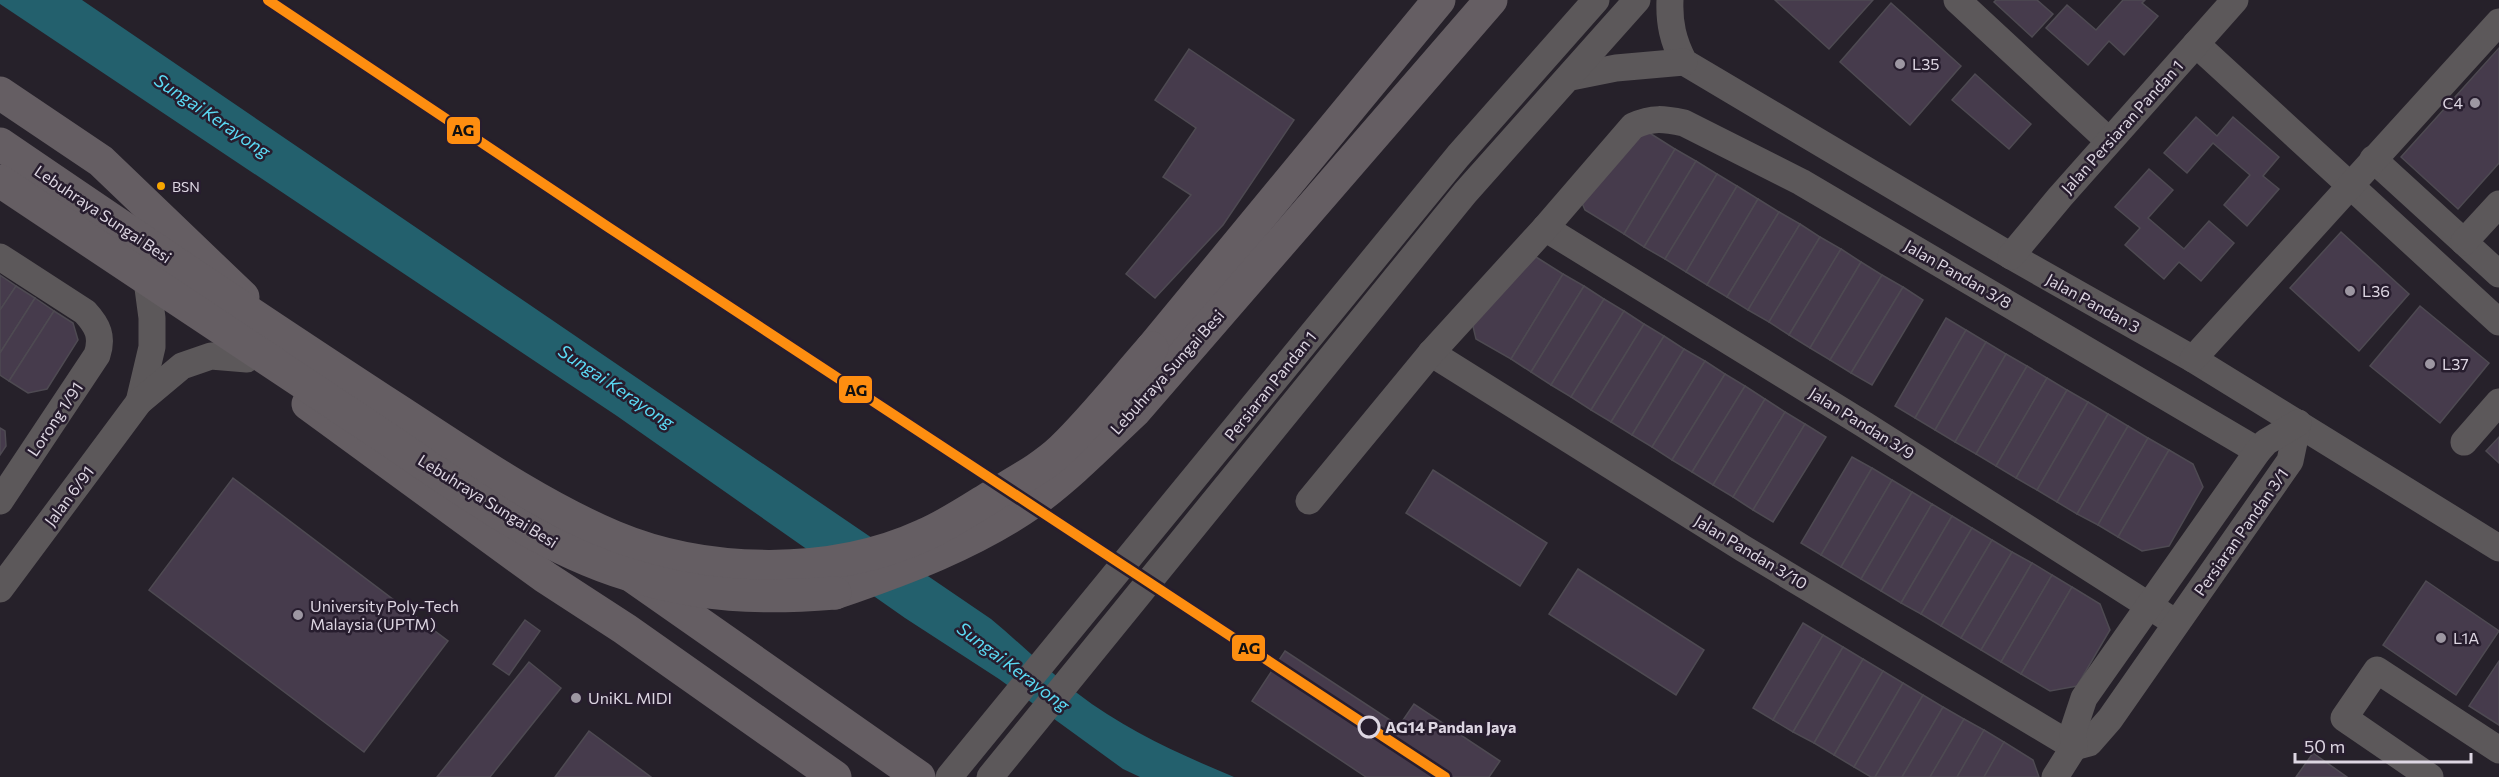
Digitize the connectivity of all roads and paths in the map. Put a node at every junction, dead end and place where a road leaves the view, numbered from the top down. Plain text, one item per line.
1 (1439, 0) edge
2 (1491, 0) edge
3 (1596, 0) edge
4 (1637, 0) edge
5 (1670, 0) edge
6 (1957, 0) edge
7 (2235, 0) edge
8 (2499, 22) edge
9 (2196, 44) junction
10 (1684, 62) junction
11 (1571, 77) junction
12 (0, 93) edge
13 (0, 126) edge
14 (2109, 141) junction
15 (0, 144) edge
16 (1826, 146) junction
17 (2373, 159) junction
18 (1801, 182) junction
19 (0, 183) edge
20 (2349, 186) junction
21 (2499, 204) edge
22 (1545, 228) junction
23 (2464, 242) junction
24 (2011, 256) junction
25 (0, 257) edge
26 (2499, 274) edge
27 (148, 288) junction
28 (243, 297) junction
29 (2499, 322) edge
30 (1431, 353) junction
31 (247, 359) junction
32 (2193, 359) junction
33 (139, 402) junction
34 (2499, 402) edge
35 (2298, 423) junction
36 (2464, 442) dead end
37 (2258, 451) junction
38 (0, 501) edge
39 (1308, 501) dead end
40 (2498, 547) edge
41 (0, 589) edge
42 (2149, 605) junction
43 (2176, 623) junction
44 (2073, 747) junction
45 (2499, 750) edge
46 (835, 777) edge
47 (919, 777) edge
48 (949, 777) edge
49 (990, 777) edge
50 (2055, 777) edge
51 (2430, 777) edge

1 - 15 highway, Lebuhraya Sungai Besi, bridge
2 - 19 highway, Lebuhraya Sungai Besi, bridge
3 - 48 street, Persiaran Pandan 1
4 - 11 street, Persiaran Pandan 1
5 - 10 street
6 - 14 street
7 - 9 street, Jalan Persiaran Pandan 1
8 - 17 street
9 - 14 street, Jalan Persiaran Pandan 1
9 - 20 street
10 - 11 street
10 - 16 street, Jalan Pandan 3
11 - 49 street, Persiaran Pandan 1
12 - 28 highway
13 - 28 highway
14 - 24 street, Jalan Persiaran Pandan 1
16 - 18 street
16 - 24 street, Jalan Pandan 3
17 - 20 street
17 - 23 street
18 - 22 street, Jalan Pandan 3/8
18 - 37 street, Jalan Pandan 3/8
19 - 27 highway
20 - 29 street
20 - 32 street
21 - 23 street
22 - 30 street
22 - 42 street, Jalan Pandan 3/9
23 - 26 street
24 - 32 street, Jalan Pandan 3
25 - 38 street, Lorong 1/91
27 - 31 highway
27 - 33 street, Jalan 6/91
28 - 47 highway
30 - 39 street
30 - 44 street, Jalan Pandan 3/10
31 - 33 street, Jalan 6/91
31 - 46 highway
32 - 35 street, Jalan Pandan 3
33 - 41 street, Jalan 6/91
34 - 36 street
35 - 37 street, Persiaran Pandan 3/1
35 - 40 street, Jalan Pandan 3
35 - 43 street, Persiaran Pandan 3/1
37 - 42 street, Persiaran Pandan 3/1
42 - 43 street, Jalan Pandan 3/9
42 - 44 street, Persiaran Pandan 3/1
43 - 44 street, Persiaran Pandan 3/1
44 - 50 street, Persiaran Pandan 3/1
45 - 51 street

